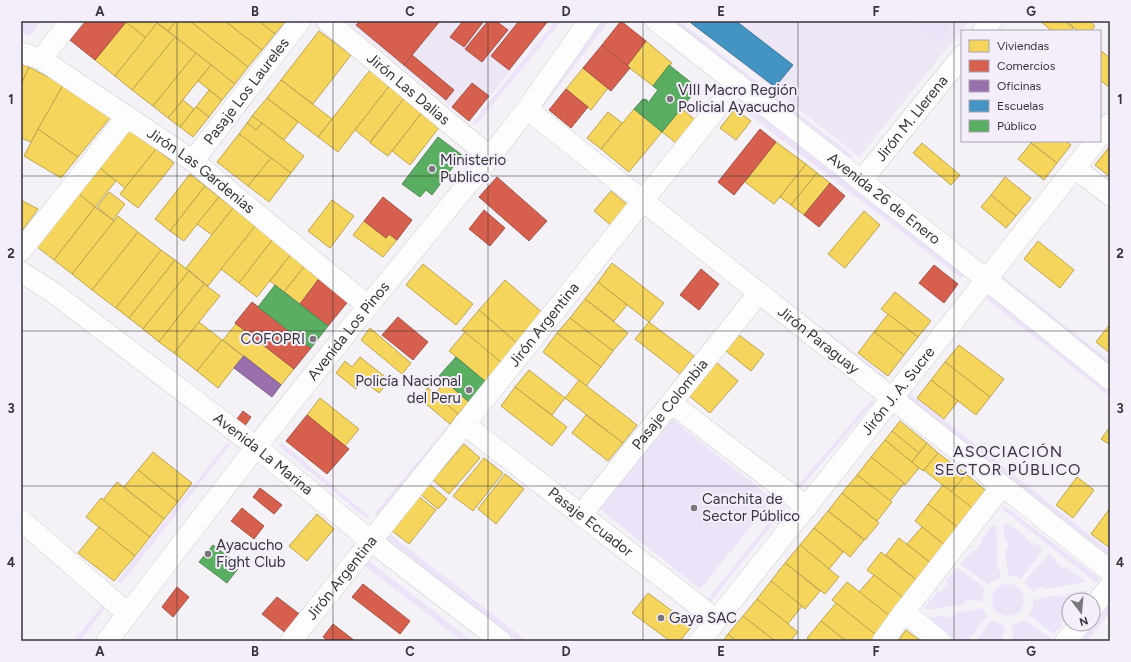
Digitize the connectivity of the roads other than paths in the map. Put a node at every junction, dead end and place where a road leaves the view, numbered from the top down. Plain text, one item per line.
1 (71, 21) edge
2 (300, 21) edge
3 (326, 21) edge
4 (589, 21) edge
5 (656, 21) edge
6 (991, 21) edge
7 (984, 30) edge
8 (21, 52) edge
9 (961, 57) edge
10 (42, 59) junction
11 (737, 83) junction
12 (527, 109) junction
13 (127, 117) junction
14 (1110, 124) edge
15 (1101, 136) edge
16 (1095, 142) edge
17 (490, 157) junction
18 (193, 161) junction
19 (1075, 168) junction
20 (862, 180) junction
21 (1110, 195) edge
22 (643, 201) junction
23 (21, 251) edge
24 (21, 272) edge
25 (987, 279) junction
26 (759, 294) junction
27 (368, 306) junction
28 (1110, 379) edge
29 (892, 399) junction
30 (671, 403) junction
31 (464, 424) junction
32 (256, 447) junction
33 (1002, 486) junction
34 (807, 507) junction
35 (581, 515) junction
36 (21, 520) edge
37 (371, 541) junction
38 (1110, 571) edge
39 (1110, 586) edge
40 (1101, 597) edge
41 (904, 612) junction
42 (128, 614) junction
43 (717, 620) junction
44 (1073, 632) edge
45 (107, 641) edge
46 (291, 641) edge
47 (501, 641) edge
48 (700, 641) edge
49 (883, 641) edge
50 (940, 641) edge
51 (1066, 641) edge

1 - 10 street
2 - 18 street, Pasaje Los Laureles
3 - 17 street, Jirón Las Dalias
4 - 12 street, Avenida Los Pinos
5 - 11 street, Avenida 26 de Enero
6 - 7 street
8 - 10 street, Jirón Las Gardenias
9 - 20 street, Jirón M. Llerena
10 - 13 street, Jirón Las Gardenias
11 - 20 street, Avenida 26 de Enero
11 - 22 street, Jirón Argentina
12 - 17 street, Avenida Los Pinos
12 - 22 street, Jirón Paraguay
13 - 18 street, Jirón Las Gardenias
13 - 23 street
14 - 15 street
16 - 19 street, Jirón J. A. Sucre
17 - 27 street, Avenida Los Pinos
18 - 27 street, Jirón Las Gardenias
19 - 21 street
19 - 25 street, Jirón J. A. Sucre
20 - 25 street, Avenida 26 de Enero
22 - 26 street, Jirón Paraguay
22 - 31 street, Jirón Argentina
24 - 32 street, Avenida La Marina
25 - 28 street, Avenida 26 de Enero
25 - 29 street, Jirón J. A. Sucre
26 - 29 street, Jirón Paraguay
26 - 30 street, Pasaje Colombia
27 - 32 street, Avenida Los Pinos
29 - 33 street, Jirón Paraguay
29 - 34 street, Jirón J. A. Sucre
30 - 34 street
30 - 35 street, Pasaje Colombia
31 - 35 street, Pasaje Ecuador
31 - 37 street, Jirón Argentina
32 - 37 street, Avenida La Marina
32 - 42 street, Avenida Los Pinos
33 - 38 street, Jirón Paraguay
33 - 41 street
34 - 43 street, Jirón J. A. Sucre
35 - 43 street, Pasaje Ecuador
36 - 42 street
37 - 46 street, Jirón Argentina
37 - 47 street, Avenida La Marina
39 - 40 street
41 - 49 street
41 - 50 street
42 - 45 street, Avenida Los Pinos
43 - 48 street, Jirón J. A. Sucre
44 - 51 street

